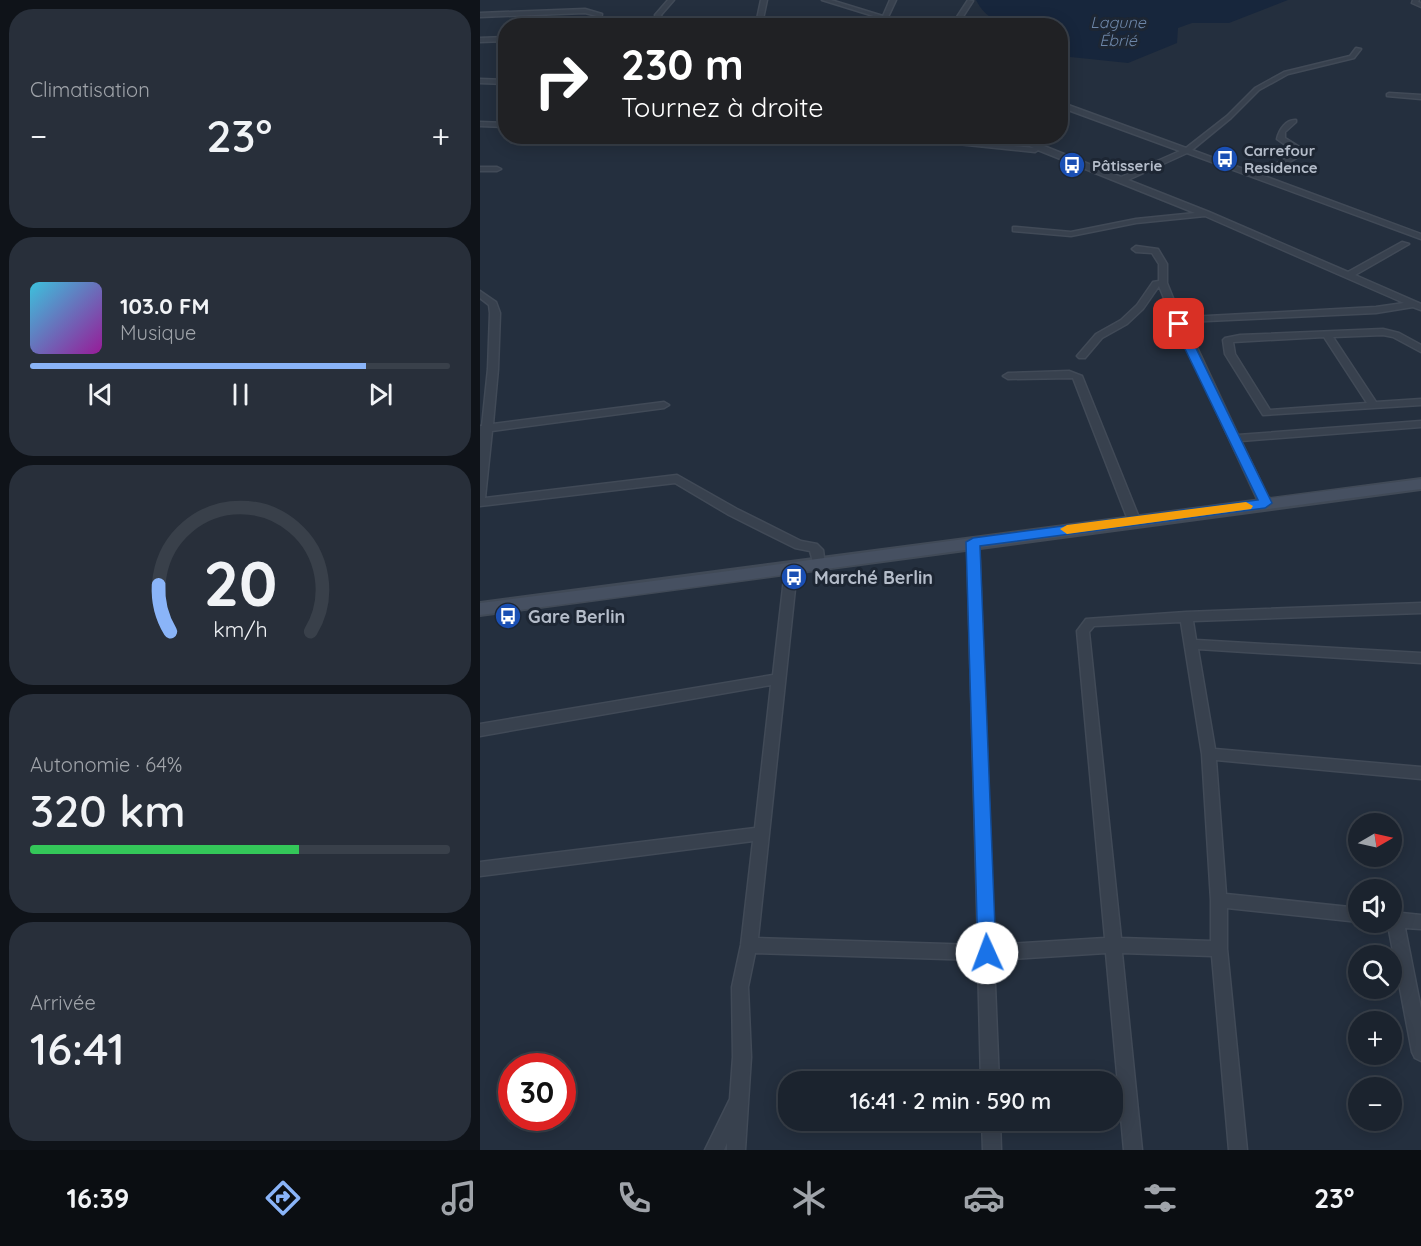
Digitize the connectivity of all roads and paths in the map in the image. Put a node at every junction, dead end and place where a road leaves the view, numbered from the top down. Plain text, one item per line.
1 (671, 0) edge
2 (764, 0) edge
3 (825, 0) edge
4 (893, 0) edge
5 (1416, 0) edge
6 (970, 1) edge
7 (1421, 4) edge
8 (480, 15) edge
9 (599, 18) edge
10 (659, 18) edge
11 (760, 18) edge
12 (885, 18) joint
13 (959, 18) edge
14 (498, 39) edge
15 (480, 40) edge
16 (1358, 49) dead end
17 (480, 81) edge
18 (498, 82) edge
19 (1389, 95) dead end
20 (1421, 97) edge
21 (1068, 107) edge
22 (1294, 122) dead end
23 (480, 124) edge
24 (498, 125) edge
25 (971, 144) edge
26 (1031, 144) edge
27 (1188, 150) junction
28 (1048, 151) junction
29 (480, 169) edge
30 (497, 169) dead end
31 (1259, 176) junction
32 (1121, 180) junction
33 (1206, 214) junction
34 (1016, 229) dead end
35 (1420, 236) edge
36 (1405, 244) dead end
37 (1136, 249) dead end
38 (1350, 275) junction
39 (1163, 283) junction
40 (480, 294) edge
41 (493, 303) junction
42 (480, 304) edge
43 (1417, 306) edge
44 (1186, 319) junction
45 (1326, 334) junction
46 (1421, 349) edge
47 (1083, 356) dead end
48 (1008, 376) dead end
49 (1421, 402) edge
50 (1403, 404) junction
51 (664, 405) dead end
52 (1374, 406) junction
53 (1420, 424) edge
54 (484, 428) edge
55 (1235, 438) junction
56 (1421, 484) edge
57 (480, 499) edge
58 (1265, 503) junction
59 (1134, 520) junction
60 (973, 542) junction
61 (819, 566) junction
62 (791, 570) junction
63 (1421, 608) edge
64 (480, 609) edge
65 (1186, 617) junction
66 (1190, 644) junction
67 (1421, 658) edge
68 (779, 679) junction
69 (480, 730) edge
70 (1209, 754) junction
71 (1421, 773) edge
72 (761, 834) junction
73 (480, 868) edge
74 (1219, 900) junction
75 (1348, 914) edge
76 (1402, 920) edge
77 (1421, 922) edge
78 (1396, 933) edge
79 (749, 945) junction
80 (1112, 945) junction
81 (1219, 949) junction
82 (987, 953) junction
83 (1421, 1052) edge
84 (990, 1071) edge
85 (740, 1099) junction
86 (991, 1131) edge
87 (714, 1150) edge
88 (736, 1150) edge
89 (992, 1150) edge
90 (1133, 1150) edge
91 (1238, 1150) edge

1 - 10 street
2 - 11 street
3 - 12 street
4 - 12 street
5 - 7 street
6 - 13 street
8 - 9 street
14 - 15 street
16 - 27 street
17 - 18 street
19 - 20 street
21 - 27 street
22 - 31 street
23 - 24 street
25 - 28 street
26 - 28 street
27 - 31 street
27 - 32 street
28 - 32 street
29 - 30 street
31 - 35 street
32 - 33 street
33 - 34 street
33 - 38 street
36 - 38 street
37 - 39 street
38 - 43 street
39 - 44 street
39 - 47 street
40 - 41 street
41 - 42 street
41 - 54 street
43 - 44 street
44 - 55 street
45 - 46 street
45 - 52 street
45 - 52 street
48 - 59 street
49 - 50 street
50 - 52 street
50 - 53 street
51 - 54 street
53 - 55 street
54 - 57 street
55 - 58 street
56 - 58 street
57 - 61 street
58 - 59 street
59 - 60 street
60 - 61 street
60 - 82 street
61 - 62 street
62 - 64 street
62 - 68 street
63 - 65 street
65 - 66 street
65 - 80 street
66 - 67 street
66 - 70 street
68 - 69 street
68 - 72 street
70 - 71 street
70 - 74 street
72 - 73 street
72 - 79 street
74 - 75 street
74 - 81 street
76 - 77 street
78 - 83 street
79 - 82 street
79 - 85 street
80 - 81 street
80 - 82 street
80 - 90 street
81 - 91 street
82 - 84 street
85 - 87 street
85 - 88 street
86 - 89 street

